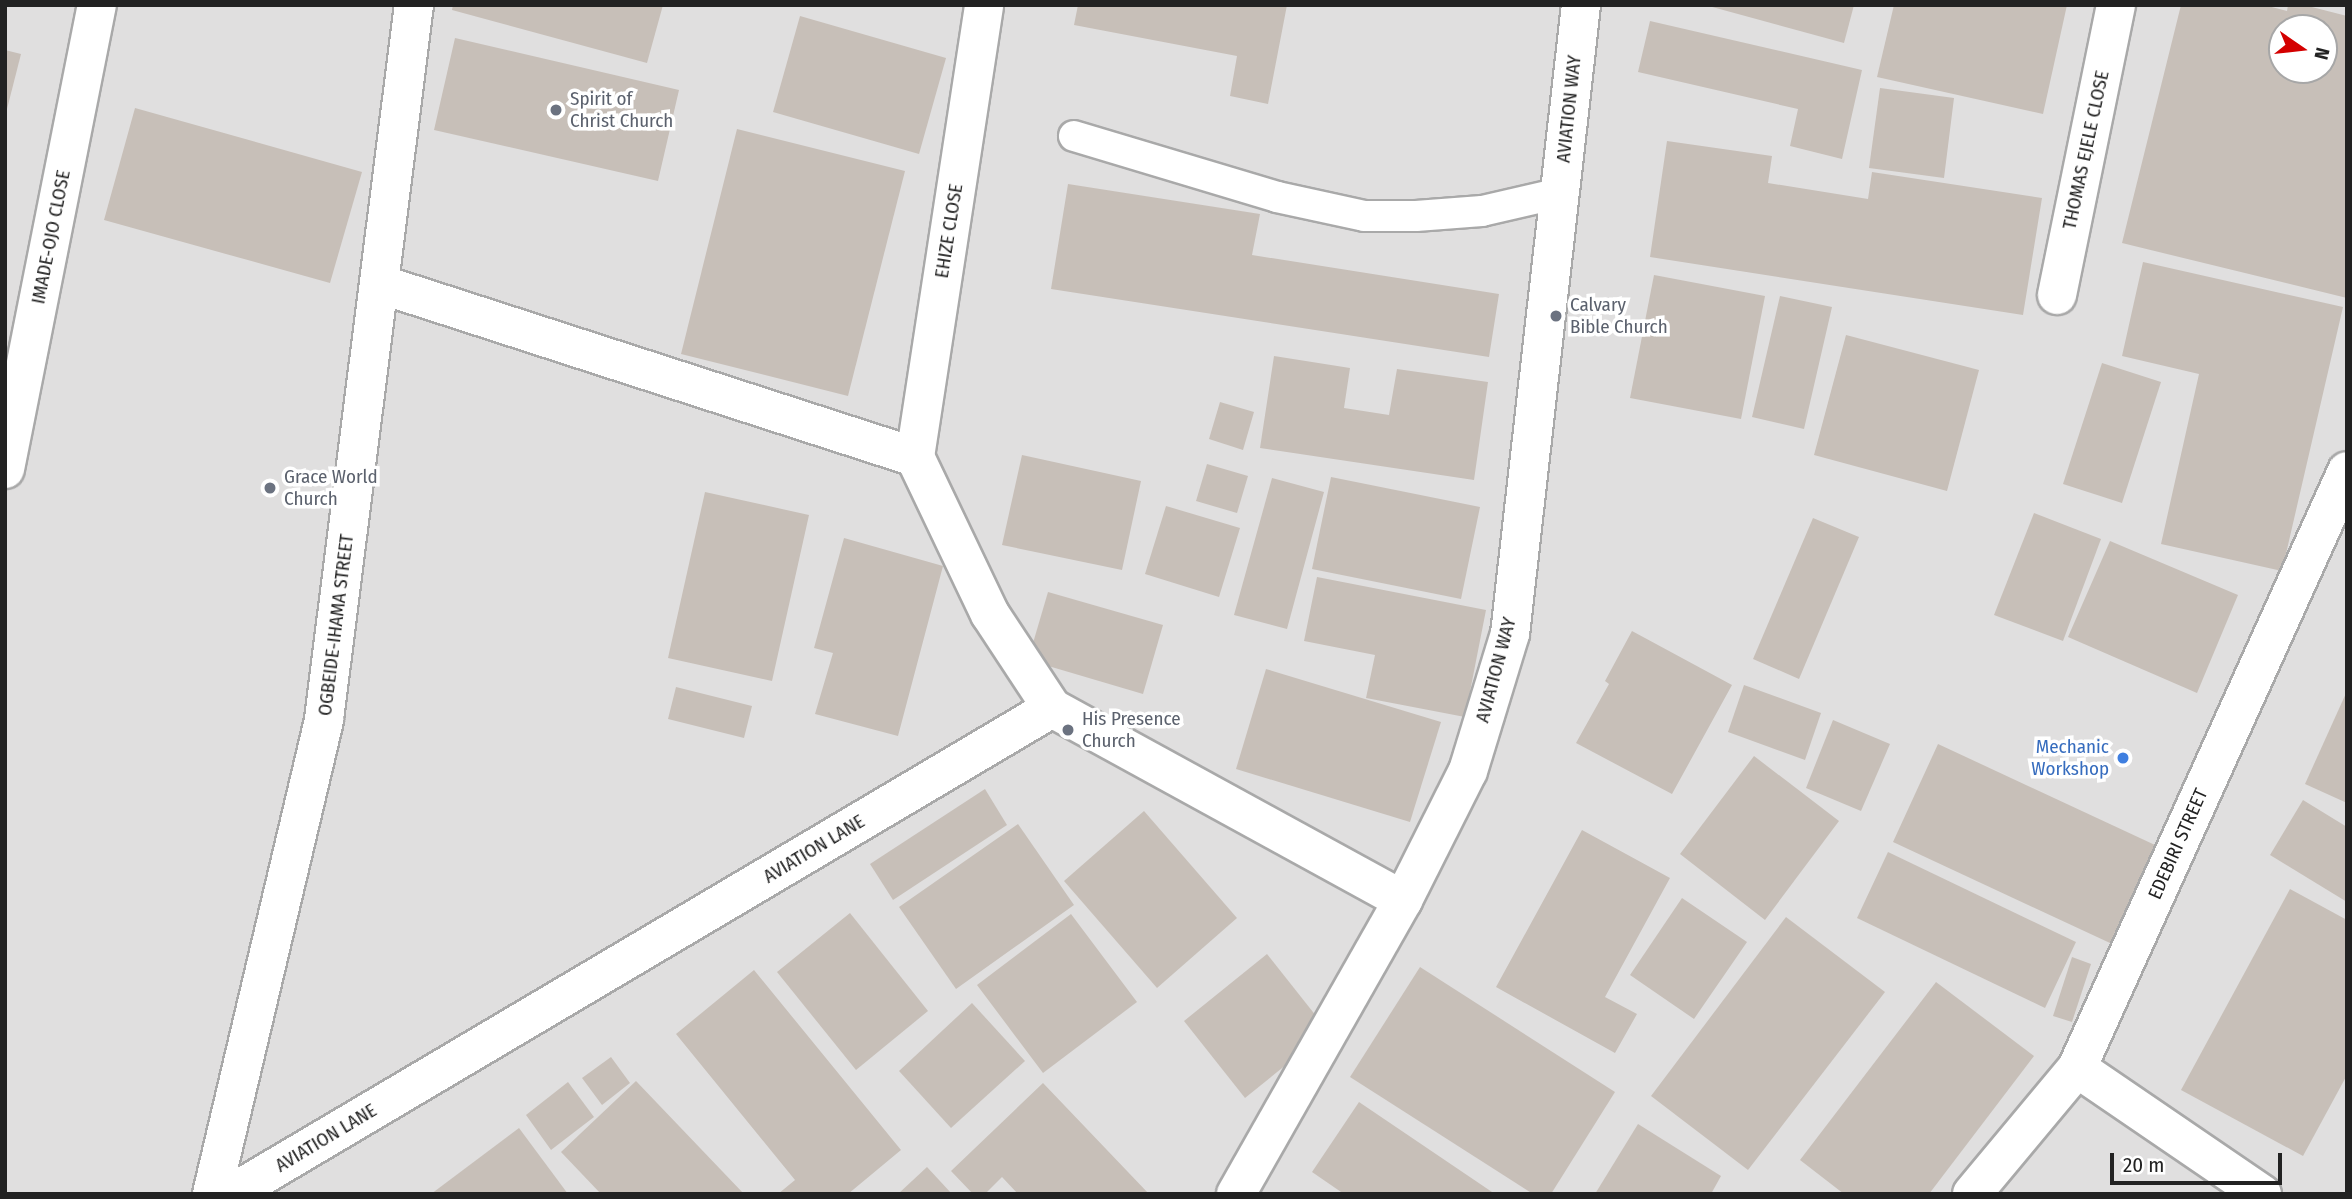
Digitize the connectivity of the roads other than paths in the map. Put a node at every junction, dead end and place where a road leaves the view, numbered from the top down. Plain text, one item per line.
1 (97, 5) edge
2 (414, 5) edge
3 (984, 5) edge
4 (1581, 5) edge
5 (2116, 5) edge
6 (1074, 136) dead end
7 (1560, 193) junction
8 (380, 284) junction
9 (2057, 295) dead end
10 (915, 457) junction
11 (5, 469) edge
12 (2347, 471) edge
13 (1052, 708) junction
14 (1403, 900) junction
15 (2077, 1068) junction
16 (212, 1194) edge
17 (231, 1194) edge
18 (1236, 1194) edge
19 (1972, 1194) edge
20 (2262, 1194) edge

1 - 11 street, IMADE-OJO CLOSE
2 - 8 street, OGBEIDE-IHAMA STREET
3 - 10 street, EHIZE CLOSE
4 - 7 street, AVIATION WAY
5 - 9 street, THOMAS EJELE CLOSE
6 - 7 lane
7 - 14 street, AVIATION WAY
8 - 10 street
8 - 16 street, OGBEIDE-IHAMA STREET
10 - 13 street
12 - 15 street, EDEBIRI STREET
13 - 14 street
13 - 17 street, AVIATION LANE
14 - 18 street, AVIATION WAY
15 - 19 street, EDEBIRI STREET
15 - 20 street

